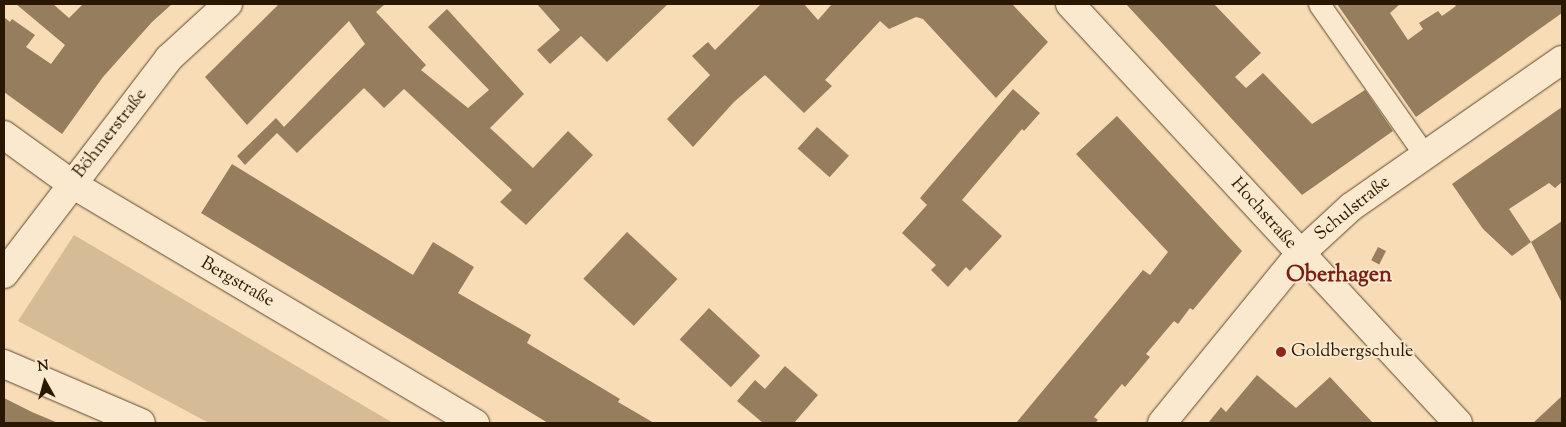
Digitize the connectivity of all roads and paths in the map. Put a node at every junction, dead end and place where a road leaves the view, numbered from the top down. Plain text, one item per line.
1 (228, 4) edge
2 (1070, 4) edge
3 (1319, 4) edge
4 (1562, 60) edge
5 (4, 136) edge
6 (1424, 154) junction
7 (72, 184) junction
8 (1300, 254) junction
9 (4, 274) edge
10 (4, 364) edge
11 (141, 423) edge
12 (475, 423) edge
13 (1162, 423) edge
14 (1458, 423) edge

1 - 7 street, Böhmerstraße
2 - 8 street, Hochstraße
3 - 6 lane
4 - 6 street, Schulstraße
5 - 7 street, Bergstraße
6 - 8 street, Schulstraße
7 - 9 street, Böhmerstraße
7 - 12 street, Bergstraße
8 - 13 street, Schulstraße
8 - 14 street, Hochstraße
10 - 11 street

